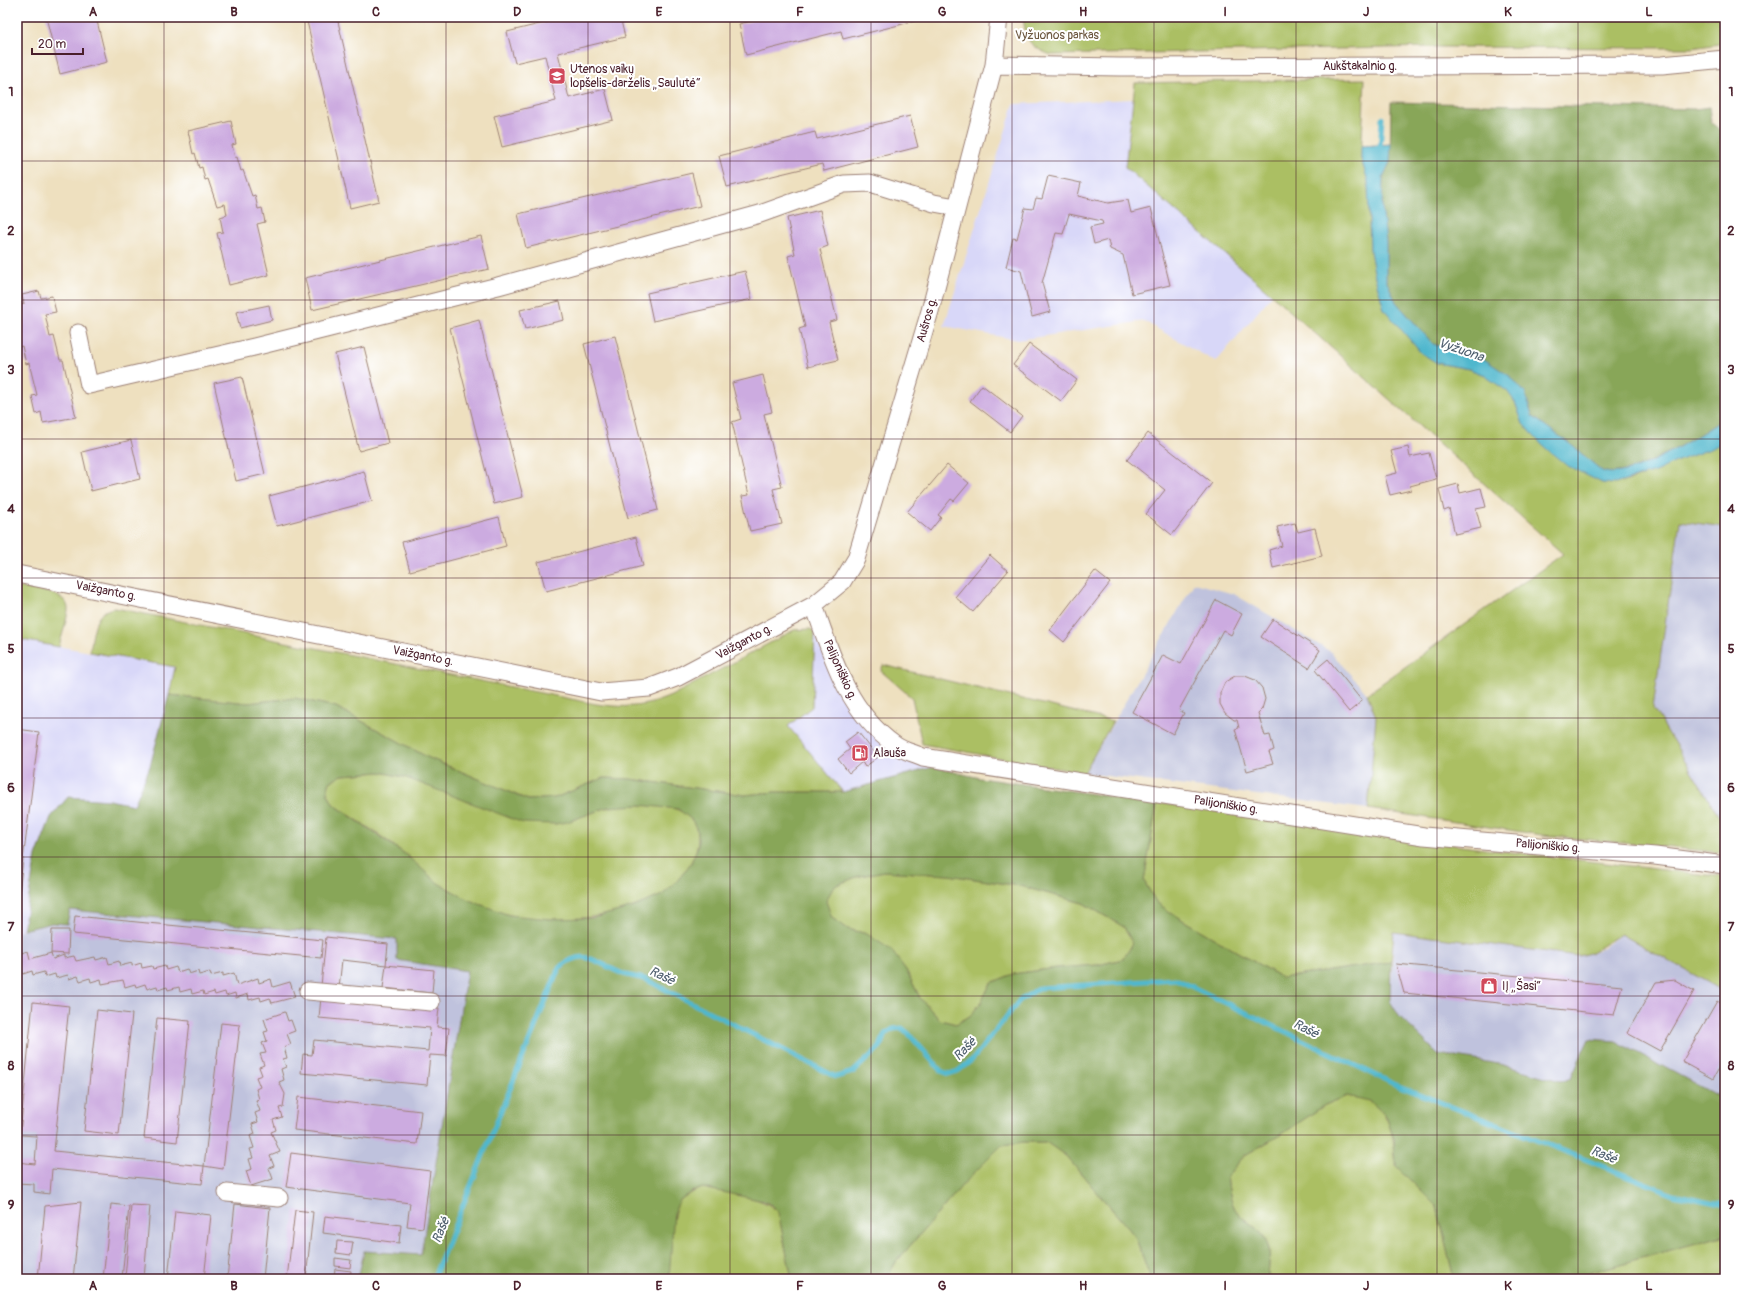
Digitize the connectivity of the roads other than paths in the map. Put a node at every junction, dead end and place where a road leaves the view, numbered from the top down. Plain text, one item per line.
1 (999, 17) edge
2 (1725, 59) edge
3 (994, 64) junction
4 (956, 207) junction
5 (78, 332) dead end
6 (17, 574) edge
7 (814, 605) junction
8 (1725, 865) edge
9 (308, 991) dead end
10 (431, 1002) dead end
11 (227, 1193) dead end
12 (279, 1198) dead end

1 - 3 street, Aušros g.
2 - 3 street, Aukštakalnio g.
3 - 4 street, Aušros g.
4 - 5 street
4 - 7 street, Aušros g.
6 - 7 street, Vaižganto g.
7 - 8 street, Palijoniškio g.
9 - 10 street
11 - 12 street

